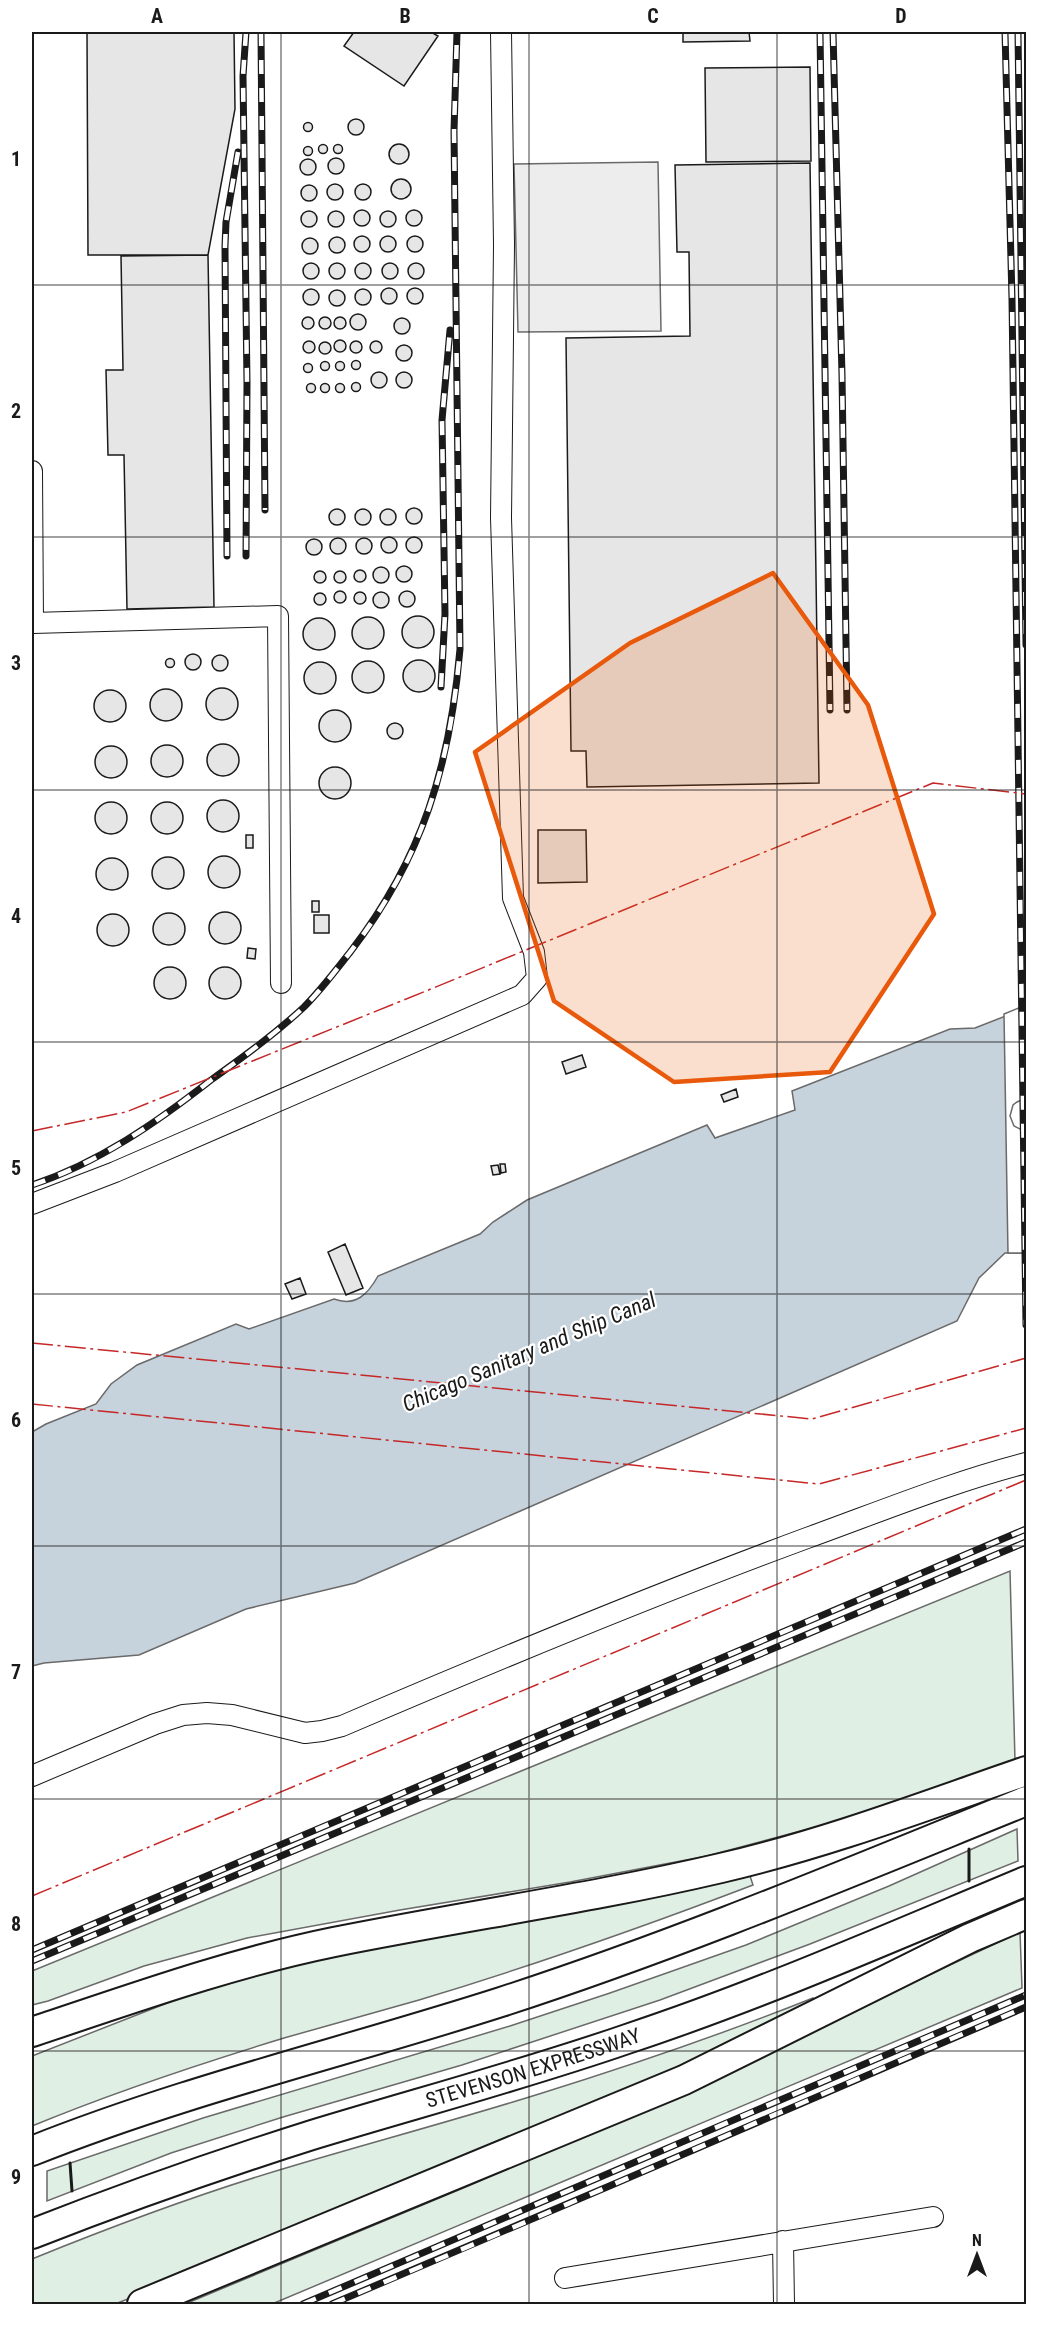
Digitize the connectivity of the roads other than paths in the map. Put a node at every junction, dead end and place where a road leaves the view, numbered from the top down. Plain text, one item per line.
1 (501, 32) edge
2 (32, 471) edge
3 (281, 983) dead end
4 (32, 1204) edge
5 (1026, 1463) edge
6 (1026, 1771) edge
7 (32, 1776) edge
8 (1026, 1801) edge
9 (1026, 1881) edge
10 (1026, 1914) edge
11 (32, 2032) edge
12 (32, 2151) edge
13 (933, 2217) dead end
14 (32, 2234) edge
15 (783, 2241) junction
16 (565, 2278) dead end
17 (142, 2304) edge
18 (784, 2304) edge

1 - 4 street
2 - 3 street
5 - 7 street
6 - 11 highway
8 - 12 highway
9 - 14 highway, STEVENSON EXPRESSWAY
10 - 17 highway
13 - 15 street
15 - 16 street
15 - 18 street

